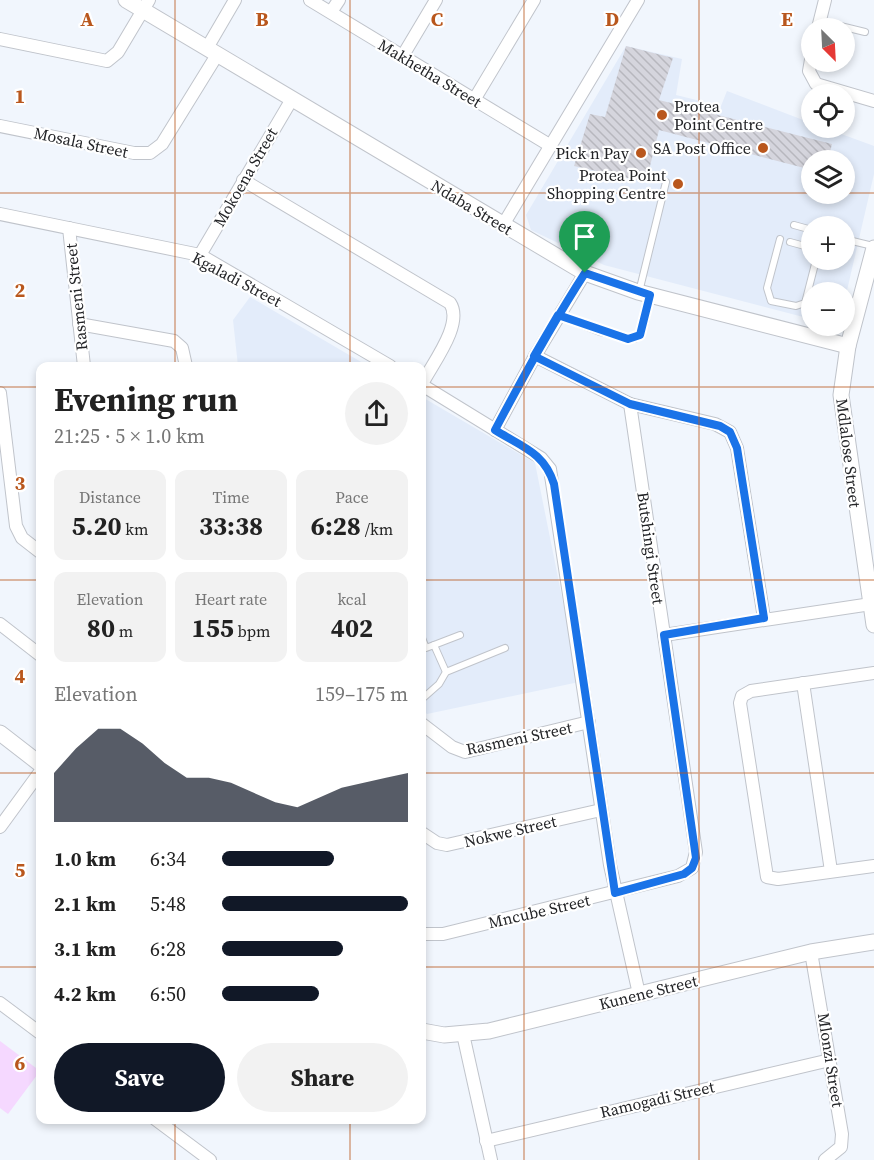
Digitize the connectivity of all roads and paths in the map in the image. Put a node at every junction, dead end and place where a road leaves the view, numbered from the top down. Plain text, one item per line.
1 (126, 0) edge
2 (235, 0) edge
3 (310, 0) edge
4 (339, 0) edge
5 (436, 0) edge
6 (534, 0) edge
7 (638, 0) edge
8 (825, 0) edge
9 (146, 5) edge
10 (331, 12) junction
11 (821, 18) edge
12 (855, 30) edge
13 (865, 32) dead end
14 (0, 39) edge
15 (212, 51) junction
16 (402, 57) junction
17 (810, 72) edge
18 (292, 99) junction
19 (474, 100) junction
20 (874, 101) edge
21 (0, 126) edge
22 (550, 146) junction
23 (243, 180) junction
24 (666, 182) dead end
25 (0, 214) edge
26 (503, 225) junction
27 (794, 225) dead end
28 (801, 227) edge
29 (69, 228) junction
30 (780, 239) dead end
31 (790, 242) dead end
32 (855, 242) edge
33 (801, 245) edge
34 (874, 247) edge
35 (200, 255) junction
36 (813, 270) edge
37 (585, 273) junction
38 (644, 294) junction
39 (558, 315) junction
40 (79, 324) junction
41 (848, 346) junction
42 (534, 356) junction
43 (84, 362) edge
44 (185, 362) edge
45 (383, 362) edge
46 (426, 377) edge
47 (426, 387) edge
48 (0, 393) edge
49 (630, 404) junction
50 (495, 430) junction
51 (36, 549) edge
52 (871, 604) junction
53 (764, 618) junction
54 (0, 624) edge
55 (874, 625) edge
56 (460, 635) dead end
57 (664, 635) junction
58 (434, 645) junction
59 (426, 648) edge
60 (505, 648) dead end
61 (36, 652) edge
62 (446, 672) junction
63 (874, 672) edge
64 (803, 683) junction
65 (426, 695) edge
66 (589, 722) junction
67 (426, 727) edge
68 (0, 733) edge
69 (36, 761) edge
70 (36, 778) edge
71 (602, 810) junction
72 (0, 827) edge
73 (426, 836) edge
74 (874, 866) edge
75 (690, 870) joint
76 (831, 871) junction
77 (615, 893) junction
78 (426, 934) edge
79 (874, 942) edge
80 (811, 952) junction
81 (639, 994) junction
82 (0, 1003) edge
83 (36, 1030) edge
84 (426, 1031) edge
85 (463, 1034) junction
86 (830, 1060) junction
87 (162, 1124) edge
88 (486, 1141) junction
89 (210, 1160) edge
90 (491, 1160) edge
91 (825, 1160) edge

1 - 9 street, Ndaba Street
2 - 15 street, Mosala Street
3 - 10 street, Makhetha Street
4 - 10 street
5 - 16 street
6 - 19 street
7 - 22 street
8 - 11 street
9 - 14 street
9 - 15 street, Ndaba Street
10 - 16 street, Makhetha Street
12 - 13 lane
15 - 18 street, Ndaba Street
15 - 21 street, Mosala Street
16 - 19 street, Makhetha Street
17 - 20 street
18 - 23 street, Mokoena Street
18 - 26 street, Ndaba Street
19 - 22 street, Makhetha Street
22 - 26 street
23 - 35 street, Mokoena Street
23 - 46 street
24 - 38 lane
25 - 29 street, Kgaladi Street
26 - 37 street, Ndaba Street
27 - 28 lane
29 - 35 street, Kgaladi Street
29 - 40 street, Rasmeni Street
30 - 36 lane
31 - 33 lane
32 - 34 lane
34 - 41 street, Mdlalose Street
35 - 45 street, Kgaladi Street
37 - 38 street, Ndaba Street
37 - 39 street
38 - 39 lane
38 - 41 street, Ndaba Street
39 - 42 street
40 - 43 street, Rasmeni Street
40 - 44 street
41 - 52 street, Mdlalose Street
42 - 49 street
42 - 50 street
47 - 50 street
48 - 51 street
49 - 53 street
49 - 57 street, Butshingi Street
50 - 66 street
52 - 53 street
52 - 55 street, Mdlalose Street
53 - 57 street
54 - 61 street
56 - 58 lane
57 - 75 street, Butshingi Street
58 - 59 lane
58 - 62 lane
60 - 62 lane
62 - 65 lane
63 - 64 street
64 - 76 street
64 - 76 street
66 - 67 street, Rasmeni Street
66 - 71 street
68 - 69 street
70 - 72 street
71 - 73 street, Nokwe Street
71 - 77 street
74 - 76 street
75 - 77 street, Mncube Street
77 - 78 street, Mncube Street
77 - 81 street
79 - 80 street, Kunene Street
80 - 81 street, Kunene Street
80 - 86 street, Mlonzi Street
81 - 85 street, Kunene Street
82 - 83 street
84 - 85 street, Kunene Street
85 - 88 street
86 - 88 street, Ramogadi Street
86 - 91 street, Mlonzi Street
87 - 89 street
88 - 90 street

